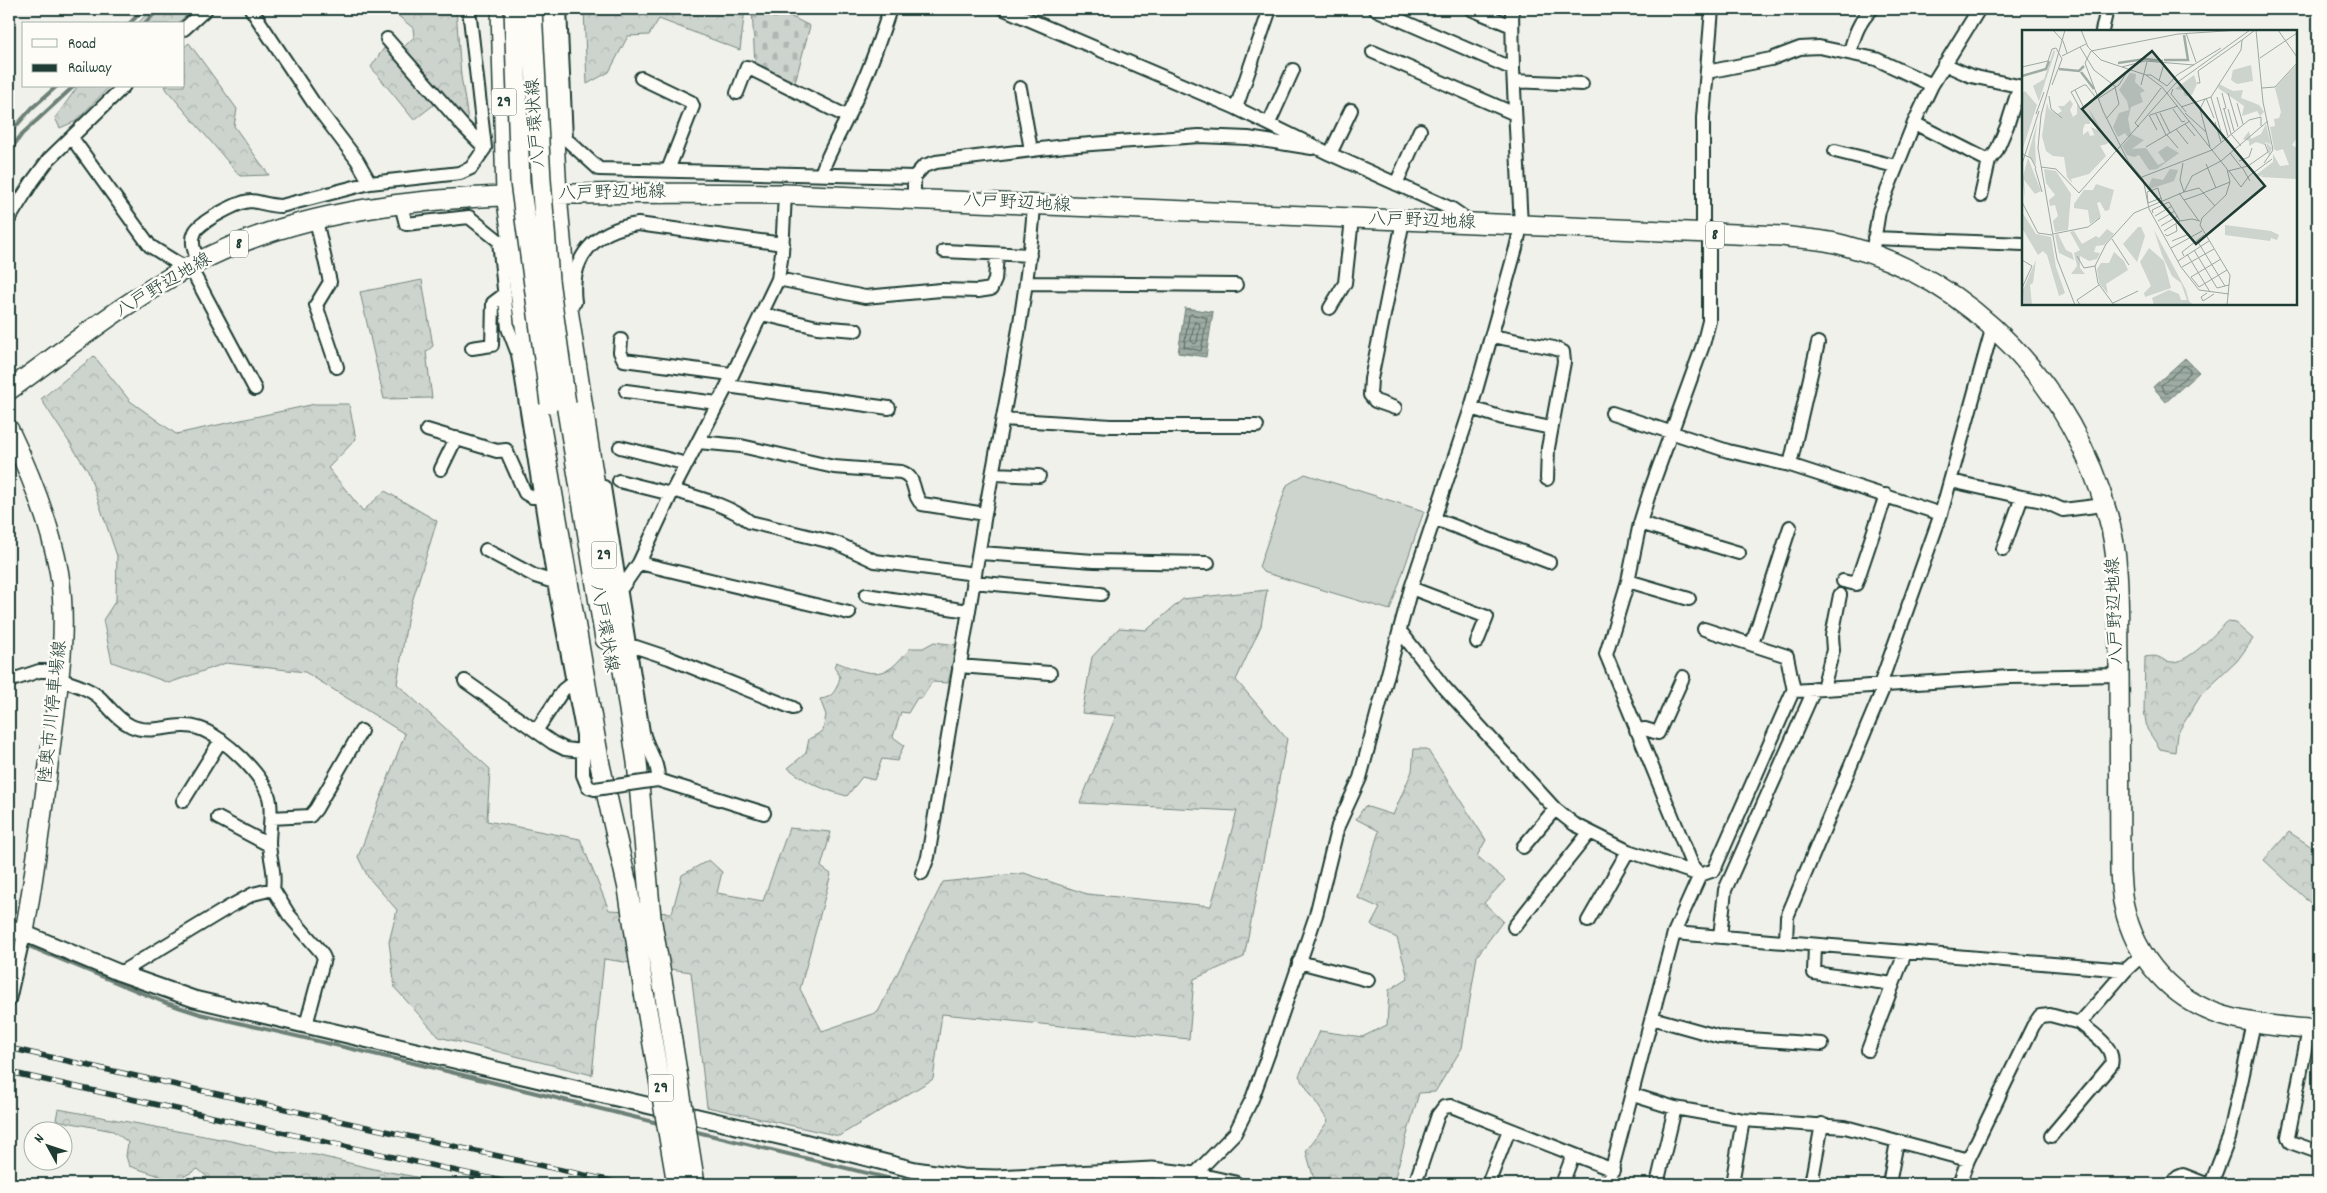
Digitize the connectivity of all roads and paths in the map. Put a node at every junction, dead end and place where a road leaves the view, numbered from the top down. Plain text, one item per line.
1 (206, 9) edge
2 (250, 9) edge
3 (469, 9) edge
4 (502, 9) edge
5 (514, 9) edge
6 (532, 9) edge
7 (547, 9) edge
8 (560, 9) edge
9 (890, 9) edge
10 (1004, 9) edge
11 (1270, 9) edge
12 (1375, 9) edge
13 (1472, 9) edge
14 (1512, 9) edge
15 (1712, 9) edge
16 (1872, 9) edge
17 (1979, 9) edge
18 (2107, 9) edge
19 (1512, 26) junction
20 (185, 28) edge
21 (2102, 30) edge
22 (386, 39) dead end
23 (1373, 52) dead end
24 (1850, 52) junction
25 (1944, 64) junction
26 (1292, 70) dead end
27 (1707, 72) junction
28 (1513, 75) junction
29 (641, 78) dead end
30 (1582, 84) dead end
31 (1932, 85) junction
32 (2021, 87) edge
33 (122, 88) edge
34 (1020, 88) dead end
35 (737, 92) dead end
36 (1236, 108) junction
37 (1351, 110) dead end
38 (1515, 114) junction
39 (848, 117) junction
40 (1269, 123) junction
41 (1914, 124) junction
42 (1420, 130) dead end
43 (72, 138) junction
44 (485, 148) junction
45 (1031, 150) junction
46 (1835, 151) dead end
47 (1326, 152) junction
48 (1989, 161) junction
49 (1895, 166) junction
50 (668, 170) junction
51 (821, 174) junction
52 (914, 177) junction
53 (370, 183) junction
54 (1396, 184) junction
55 (557, 194) junction
56 (785, 194) junction
57 (506, 195) junction
58 (1981, 196) dead end
59 (914, 199) junction
60 (402, 205) junction
61 (1034, 205) junction
62 (1352, 218) junction
63 (9, 219) edge
64 (316, 220) junction
65 (1403, 221) junction
66 (1474, 224) junction
67 (1521, 226) junction
68 (1706, 234) junction
69 (783, 244) junction
70 (2022, 244) edge
71 (1873, 246) junction
72 (944, 251) dead end
73 (998, 255) junction
74 (1030, 255) junction
75 (194, 264) junction
76 (778, 278) junction
77 (1026, 283) junction
78 (1236, 285) dead end
79 (504, 294) junction
80 (1330, 308) dead end
81 (762, 314) junction
82 (1993, 326) junction
83 (856, 330) dead end
84 (1492, 336) junction
85 (621, 340) dead end
86 (1818, 343) dead end
87 (472, 348) dead end
88 (337, 367) dead end
89 (729, 380) junction
90 (255, 389) dead end
91 (9, 390) edge
92 (626, 391) dead end
93 (558, 403) junction
94 (718, 403) junction
95 (889, 408) dead end
96 (1395, 408) dead end
97 (1471, 408) junction
98 (1612, 413) dead end
99 (1003, 419) junction
100 (1258, 426) dead end
101 (1551, 428) junction
102 (9, 429) edge
103 (427, 430) dead end
104 (1672, 432) junction
105 (456, 438) junction
106 (698, 442) junction
107 (620, 448) dead end
108 (687, 464) junction
109 (1790, 464) junction
110 (441, 470) dead end
111 (993, 474) junction
112 (1039, 476) dead end
113 (1546, 478) dead end
114 (619, 480) dead end
115 (1951, 481) junction
116 (672, 492) junction
117 (1886, 495) junction
118 (540, 497) junction
119 (2022, 497) junction
120 (2104, 505) junction
121 (986, 514) junction
122 (1941, 514) junction
123 (1435, 519) junction
124 (1640, 523) junction
125 (1790, 527) dead end
126 (2004, 549) dead end
127 (486, 550) dead end
128 (980, 553) junction
129 (1739, 553) dead end
130 (1549, 562) dead end
131 (639, 563) junction
132 (1208, 563) dead end
133 (974, 578) junction
134 (1628, 581) junction
135 (1844, 581) dead end
136 (554, 582) junction
137 (1411, 588) junction
138 (621, 589) junction
139 (1102, 594) dead end
140 (866, 595) dead end
141 (1840, 595) dead end
142 (1688, 599) dead end
143 (968, 611) junction
144 (848, 613) dead end
145 (1704, 629) dead end
146 (1400, 630) junction
147 (1477, 642) dead end
148 (1752, 644) junction
149 (630, 645) junction
150 (959, 666) junction
151 (1050, 673) dead end
152 (60, 675) junction
153 (2119, 675) junction
154 (1683, 677) dead end
155 (9, 681) edge
156 (465, 681) dead end
157 (572, 683) junction
158 (1882, 684) junction
159 (1819, 688) junction
160 (1794, 691) junction
161 (793, 708) dead end
162 (1636, 730) junction
163 (361, 731) dead end
164 (536, 731) junction
165 (221, 740) junction
166 (582, 752) junction
167 (654, 781) junction
168 (183, 801) dead end
169 (1555, 809) junction
170 (764, 813) dead end
171 (218, 818) dead end
172 (271, 818) junction
173 (1589, 833) junction
174 (269, 845) junction
175 (1523, 847) dead end
176 (1628, 851) junction
177 (922, 873) dead end
178 (1700, 875) junction
179 (273, 889) junction
180 (629, 894) junction
181 (651, 917) junction
182 (1588, 921) dead end
183 (1514, 927) dead end
184 (17, 931) edge
185 (1674, 933) junction
186 (1720, 937) junction
187 (1786, 942) junction
188 (1814, 945) junction
189 (1905, 953) junction
190 (2142, 955) junction
191 (14, 960) edge
192 (1299, 962) junction
193 (2126, 970) junction
194 (120, 973) junction
195 (1368, 980) dead end
196 (1893, 984) junction
197 (9, 1000) edge
198 (1652, 1018) junction
199 (2080, 1022) junction
200 (2254, 1023) junction
201 (306, 1025) junction
202 (2313, 1030) edge
203 (1822, 1044) dead end
204 (1868, 1050) dead end
205 (1633, 1095) junction
206 (1675, 1108) junction
207 (1743, 1120) junction
208 (1822, 1124) junction
209 (1509, 1130) junction
210 (2051, 1136) dead end
211 (1897, 1142) junction
212 (2318, 1152) edge
213 (1573, 1155) junction
214 (1968, 1160) junction
215 (1613, 1170) junction
216 (1194, 1175) junction
217 (677, 1184) edge
218 (695, 1184) edge
219 (1235, 1184) edge
220 (1415, 1184) edge
221 (1488, 1184) edge
222 (1562, 1184) edge
223 (1608, 1184) edge
224 (1657, 1184) edge
225 (1732, 1184) edge
226 (1811, 1184) edge
227 (1889, 1184) edge
228 (1959, 1184) edge
229 (2173, 1184) edge
230 (2206, 1184) edge
231 (2211, 1184) edge

1 - 20 street
2 - 53 street
3 - 44 street
4 - 57 main road, 29
5 - 93 main road, 八戸環状線 / 29, bridge
6 - 93 main road, 八戸環状線 / 29, bridge
7 - 55 main road, 29
8 - 50 street
9 - 39 street
10 - 36 street
11 - 36 street
12 - 28 street
13 - 19 street
14 - 19 street
15 - 27 street
16 - 24 street
17 - 25 street
18 - 21 street
19 - 28 street
22 - 44 street
23 - 38 street
24 - 27 street
24 - 31 street
25 - 31 street
25 - 32 street
26 - 40 street
27 - 68 street
28 - 30 street
28 - 38 street
29 - 50 street
31 - 41 street
32 - 48 street
33 - 43 street
34 - 45 street
35 - 39 street
36 - 40 street
37 - 47 street
38 - 67 street
39 - 51 street
40 - 47 street
41 - 48 street
41 - 49 street
42 - 54 street
43 - 63 street
43 - 75 street
44 - 53 street
45 - 47 street
45 - 52 street
46 - 49 street
47 - 54 street
48 - 58 street
49 - 71 street
50 - 51 street
51 - 52 street
52 - 59 street
53 - 75 street
54 - 66 street
55 - 56 main road, 八戸野辺地線 / 8
55 - 57 main road, 八戸野辺地線 / 8
55 - 181 main road, 29
56 - 59 main road, 八戸野辺地線 / 8
56 - 69 street
57 - 60 main road, 八戸野辺地線 / 8
57 - 180 main road, 29
59 - 61 main road, 八戸野辺地線 / 8
60 - 64 main road, 八戸野辺地線 / 8
60 - 79 street
61 - 62 main road, 八戸野辺地線 / 8
61 - 74 street
62 - 65 main road, 八戸野辺地線 / 8
62 - 80 street
64 - 75 main road, 八戸野辺地線 / 8
64 - 88 street
65 - 66 main road, 八戸野辺地線 / 8
65 - 96 street
66 - 67 main road, 八戸野辺地線 / 8
67 - 68 main road, 八戸野辺地線 / 8
67 - 84 street
68 - 71 main road, 八戸野辺地線 / 8
68 - 104 street
69 - 76 street
69 - 138 street
70 - 71 street
71 - 82 main road, 八戸野辺地線 / 8
72 - 73 street
73 - 74 street
73 - 76 street
74 - 77 street
75 - 90 street
75 - 91 main road, 八戸野辺地線 / 8
76 - 81 street
77 - 78 street
77 - 99 street
79 - 87 street
79 - 118 street
81 - 83 street
81 - 89 street
82 - 115 street
82 - 120 main road, 八戸野辺地線 / 8
84 - 97 street
84 - 101 street
85 - 89 street
86 - 109 street
89 - 94 street
89 - 95 street
92 - 94 street
93 - 180 main road, 八戸環状線 / 29
93 - 181 main road, 八戸環状線 / 29
94 - 106 street
97 - 101 street
97 - 123 street
98 - 104 street
99 - 100 street
99 - 111 street
101 - 113 street
102 - 152 main road, 陸奥市川停車場線
103 - 105 street
104 - 109 street
104 - 124 street
105 - 110 street
105 - 118 street
106 - 108 street
106 - 121 street
107 - 108 street
108 - 116 street
109 - 117 street
111 - 112 street
111 - 121 street
114 - 116 street
115 - 119 street
115 - 122 street
116 - 131 street
116 - 133 street
117 - 122 street
117 - 135 street
118 - 136 street
119 - 120 street
119 - 126 street
120 - 153 main road, 八戸野辺地線 / 8
121 - 128 street
122 - 158 street
123 - 130 street
123 - 137 street
124 - 129 street
124 - 134 street
125 - 148 street
127 - 136 street
128 - 132 street
128 - 133 street
131 - 138 street
131 - 144 street
133 - 139 street
133 - 143 street
134 - 142 street
134 - 162 street
136 - 157 street
137 - 146 street
137 - 147 street
138 - 149 street
140 - 143 street
141 - 159 street
143 - 150 street
145 - 148 street
146 - 169 street
146 - 192 street
148 - 160 street
149 - 161 street
149 - 167 street
150 - 151 street
150 - 177 street
152 - 155 street
152 - 165 street
152 - 184 main road, 陸奥市川停車場線
153 - 158 street
153 - 190 main road, 八戸野辺地線 / 8
154 - 162 street
156 - 164 street
157 - 164 street
157 - 166 street
158 - 159 street
158 - 187 street
159 - 160 street
159 - 186 street
160 - 178 street
162 - 178 street
163 - 172 street
164 - 166 street
165 - 168 street
165 - 172 street
166 - 167 street, bridge
167 - 170 street
169 - 173 street
169 - 175 street
171 - 174 street
172 - 174 street
173 - 176 street
173 - 183 street
174 - 179 street
176 - 178 street
176 - 182 street
178 - 185 street
179 - 194 street
179 - 201 street
180 - 217 main road, 八戸環状線 / 29, bridge
181 - 218 main road, 八戸環状線 / 29, bridge
184 - 191 street, 陸奥市川停車場線
184 - 194 street
185 - 186 street
185 - 198 street
186 - 187 street
187 - 188 street
188 - 189 street
188 - 196 street
189 - 193 street
189 - 196 street
190 - 193 street
190 - 200 main road, 八戸野辺地線 / 8
191 - 197 street, 陸奥市川停車場線
192 - 195 street
192 - 216 street
193 - 199 street
194 - 201 street
196 - 204 street
198 - 203 street
198 - 205 street
199 - 210 street
199 - 214 street
200 - 202 main road, 八戸野辺地線 / 8
200 - 231 street
201 - 216 street
202 - 212 street
205 - 206 street
205 - 215 street
206 - 207 street
206 - 224 street
207 - 208 street
207 - 225 street
208 - 211 street
208 - 226 street
209 - 213 street
209 - 220 street
209 - 221 street
211 - 214 street
211 - 227 street
213 - 215 street
213 - 222 street
214 - 228 street
215 - 223 street
216 - 219 street
229 - 230 street

